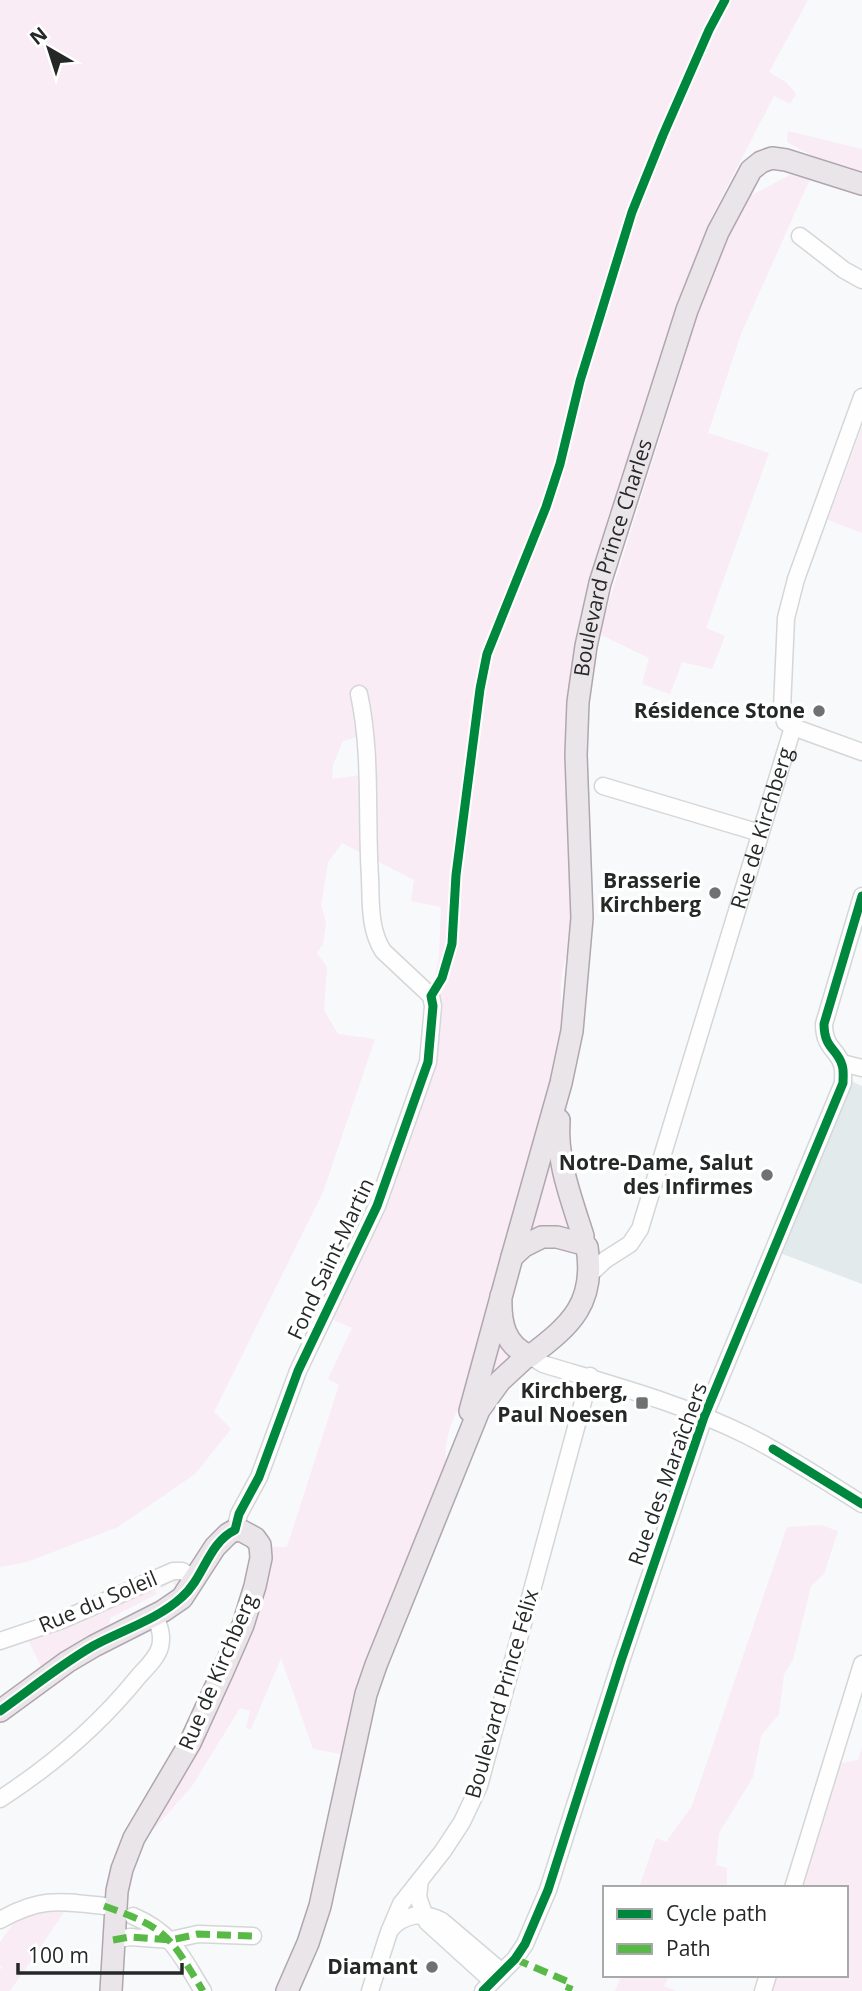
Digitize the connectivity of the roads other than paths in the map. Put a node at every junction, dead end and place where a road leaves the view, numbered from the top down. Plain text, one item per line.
1 (862, 184) edge
2 (800, 236) dead end
3 (862, 280) edge
4 (862, 397) edge
5 (359, 694) dead end
6 (793, 727) junction
7 (862, 752) edge
8 (603, 786) dead end
9 (761, 833) junction
10 (862, 896) edge
11 (842, 1063) junction
12 (862, 1068) edge
13 (561, 1083) junction
14 (585, 1245) junction
15 (616, 1253) junction
16 (513, 1257) junction
17 (588, 1276) junction
18 (501, 1296) junction
19 (553, 1338) junction
20 (529, 1356) junction
21 (570, 1370) junction
22 (590, 1376) junction
23 (704, 1418) junction
24 (451, 1480) junction
25 (862, 1504) edge
26 (235, 1530) junction
27 (196, 1579) junction
28 (155, 1615) junction
29 (0, 1641) edge
30 (862, 1664) edge
31 (0, 1711) edge
32 (0, 1799) edge
33 (420, 1880) junction
34 (794, 1886) edge
35 (104, 1906) dead end
36 (423, 1914) junction
37 (133, 1916) dead end
38 (0, 1920) edge
39 (388, 1933) junction
40 (253, 1936) dead end
41 (113, 1940) junction
42 (171, 1940) junction
43 (492, 1981) edge
44 (111, 1991) edge
45 (203, 1991) edge
46 (287, 1991) edge
47 (370, 1991) edge

1 - 13 main road, Boulevard Prince Charles
2 - 3 street
4 - 6 street, Rue de Kirchberg
5 - 26 street, Fond Saint-Martin
6 - 7 street
6 - 9 street, Rue de Kirchberg
8 - 9 street
9 - 15 street, Rue de Kirchberg
10 - 11 street
11 - 12 street
11 - 23 street, Rue des Maraîchers
13 - 14 main road, Boulevard Prince Charles
13 - 16 main road, Boulevard Prince Charles
14 - 15 street
14 - 16 main road
14 - 17 main road
15 - 17 street, Rue de Kirchberg
16 - 18 main road
17 - 19 main road
18 - 20 main road
18 - 24 main road
19 - 20 main road
19 - 21 street
20 - 21 street
20 - 24 main road
21 - 22 street
22 - 23 street
22 - 33 street, Boulevard Prince Félix
23 - 25 street
23 - 43 street, Rue des Maraîchers
24 - 46 main road
26 - 27 main road
26 - 41 main road, Rue de Kirchberg
27 - 28 main road
27 - 29 street, Rue du Soleil
28 - 31 main road
28 - 32 street
30 - 34 street
33 - 36 street
33 - 39 street, Boulevard Prince Félix
35 - 38 street
36 - 39 street
36 - 43 street
37 - 42 street
39 - 47 street, Boulevard Prince Félix
40 - 42 street
41 - 42 street
41 - 44 main road, Rue de Kirchberg
42 - 45 street

